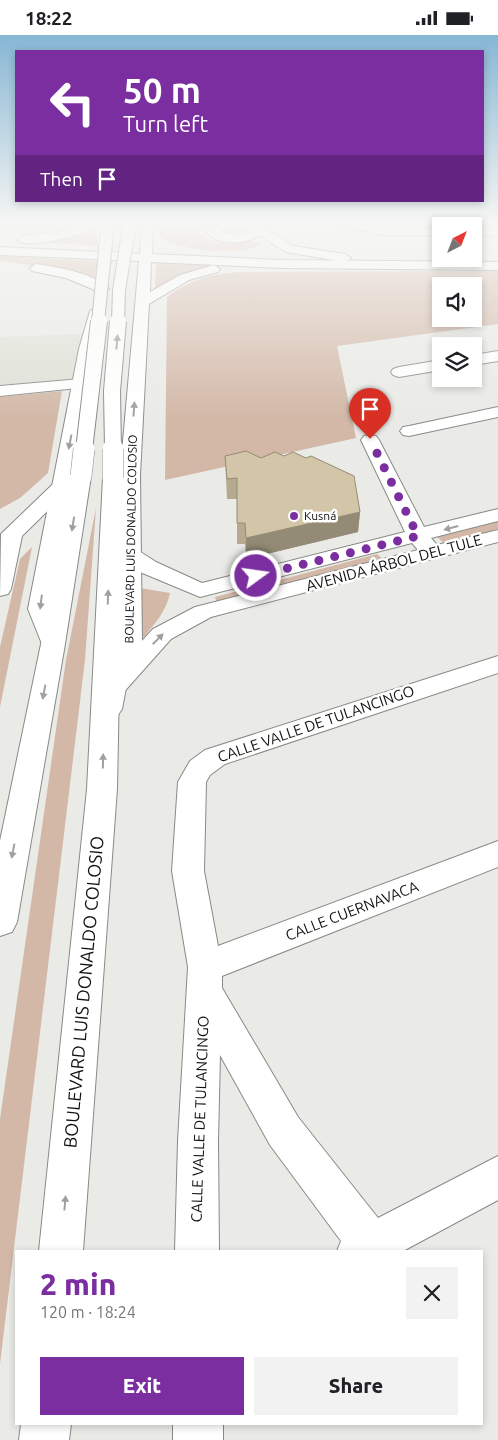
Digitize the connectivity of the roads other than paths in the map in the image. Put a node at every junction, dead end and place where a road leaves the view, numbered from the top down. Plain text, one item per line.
1 (95, 288) edge
2 (102, 288) edge
3 (102, 288) edge
4 (119, 288) edge
5 (138, 288) edge
6 (157, 288) edge
7 (101, 293) junction
8 (138, 295) junction
9 (498, 356) edge
10 (482, 359) edge
11 (432, 366) edge
12 (398, 372) dead end
13 (82, 384) junction
14 (0, 391) edge
15 (498, 412) edge
16 (409, 431) dead end
17 (370, 439) dead end
18 (61, 487) junction
19 (498, 515) edge
20 (498, 536) edge
21 (425, 545) junction
22 (391, 553) junction
23 (131, 556) junction
24 (0, 589) edge
25 (200, 590) junction
26 (203, 612) junction
27 (53, 644) junction
28 (498, 664) edge
29 (114, 689) junction
30 (103, 733) junction
31 (498, 854) edge
32 (1, 908) edge
33 (205, 979) junction
34 (498, 1177) edge
35 (365, 1248) edge
36 (61, 1250) edge
37 (197, 1250) edge
38 (46, 1425) edge
39 (198, 1425) edge
40 (44, 1440) edge
41 (198, 1440) edge

1 - 7 main road
2 - 7 main road
3 -> 27 main road, bridge
30 -> 4 main road, BOULEVARD LUIS DONALDO COLOSIO, bridge
5 - 8 main road, BOULEVARD LUIS DONALDO COLOSIO
6 - 8 main road
7 - 8 main road
7 - 13 main road
23 -> 8 main road, BOULEVARD LUIS DONALDO COLOSIO
9 - 10 main road
11 - 12 main road
13 - 14 main road
13 -> 18 main road
15 - 16 main road
17 - 21 main road
18 - 24 main road
18 -> 27 main road
19 -> 21 main road, AVENIDA ÁRBOL DEL TULE
20 - 21 main road, AVENIDA ÁRBOL DEL TULE
21 - 22 main road, AVENIDA ÁRBOL DEL TULE
22 - 25 main road, AVENIDA ÁRBOL DEL TULE
22 - 26 main road, AVENIDA ÁRBOL DEL TULE
23 - 25 main road
23 - 29 main road, BOULEVARD LUIS DONALDO COLOSIO
25 - 26 main road
29 -> 26 main road, AVENIDA ÁRBOL DEL TULE
27 -> 32 main road
28 - 33 main road, CALLE VALLE DE TULANCINGO
29 - 30 main road, BOULEVARD LUIS DONALDO COLOSIO
36 -> 30 main road, BOULEVARD LUIS DONALDO COLOSIO
31 - 33 main road, CALLE CUERNAVACA
33 - 35 main road
33 - 37 main road, CALLE VALLE DE TULANCINGO
34 - 35 main road
38 - 40 main road
39 - 41 main road

